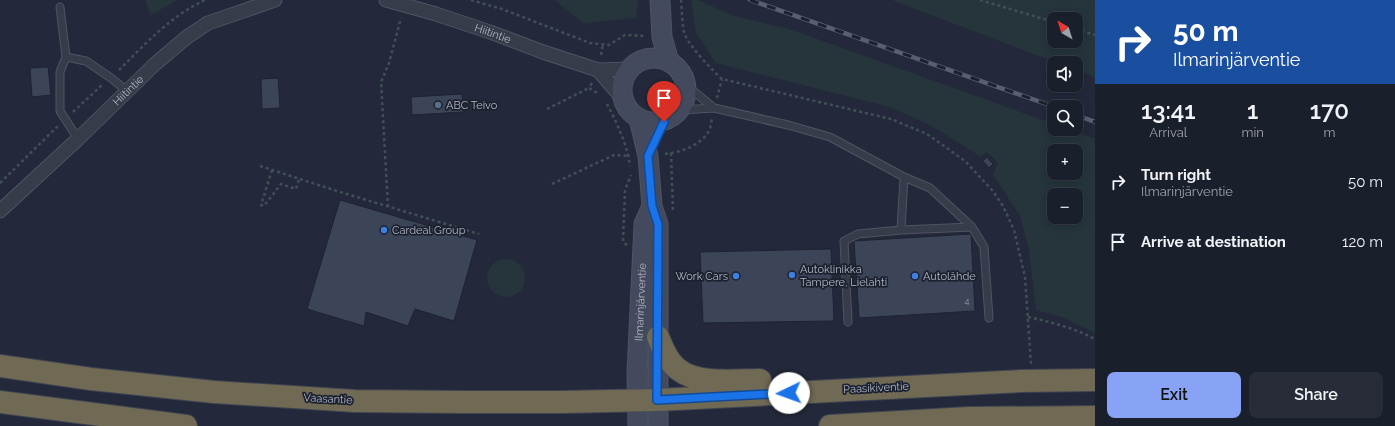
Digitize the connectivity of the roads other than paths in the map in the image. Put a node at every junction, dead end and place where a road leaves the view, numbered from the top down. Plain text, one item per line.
1 (275, 0) edge
2 (386, 0) edge
3 (660, 0) edge
4 (60, 7) dead end
5 (662, 36) junction
6 (66, 57) junction
7 (669, 62) junction
8 (637, 64) junction
9 (598, 70) junction
10 (686, 85) junction
11 (127, 91) junction
12 (623, 99) junction
13 (714, 108) junction
14 (680, 110) junction
15 (639, 119) junction
16 (664, 122) junction
17 (78, 139) junction
18 (648, 156) junction
19 (904, 177) junction
20 (652, 206) junction
21 (0, 211) edge
22 (972, 227) junction
23 (901, 230) junction
24 (989, 318) dead end
25 (848, 322) dead end
26 (658, 337) junction
27 (0, 366) edge
28 (1095, 380) edge
29 (847, 390) junction
30 (647, 400) junction
31 (0, 402) edge
32 (1095, 417) edge
33 (186, 426) edge
34 (638, 426) edge
35 (658, 426) edge
36 (830, 426) edge

1 - 11 street, Hiitintie
2 - 9 street, Hiitintie
3 - 5 main road
4 - 6 lane
5 - 7 main road
5 - 8 main road
6 - 11 lane
6 - 17 lane
7 - 8 main road
7 - 10 main road
8 - 9 street, Hiitintie
8 - 12 main road
9 - 12 street
10 - 13 lane
10 - 14 main road
11 - 17 street, Hiitintie
12 - 15 main road
13 - 14 lane
13 - 19 lane
14 - 16 main road
15 - 16 main road
15 - 18 main road, Ilmarinjärventie
16 - 18 main road, Ilmarinjärventie
17 - 21 street, Hiitintie
18 - 20 main road, Ilmarinjärventie
19 - 22 lane
19 - 23 lane
20 - 26 main road, Ilmarinjärventie
20 - 30 main road, Ilmarinjärventie
22 - 23 lane
22 - 24 lane
23 - 25 lane
26 - 29 highway
26 - 30 main road, Ilmarinjärventie
27 - 30 highway, Vaasantie
28 - 29 highway, Paasikiventie
29 - 30 highway, Paasikiventie
30 - 34 main road
30 - 35 main road
31 - 33 highway
32 - 36 highway

